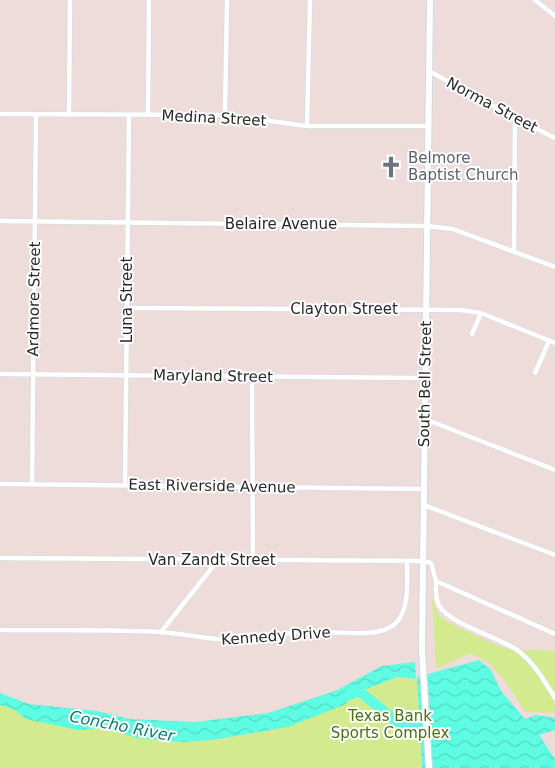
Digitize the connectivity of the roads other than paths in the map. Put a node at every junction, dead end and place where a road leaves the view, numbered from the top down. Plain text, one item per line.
1 (70, 0) edge
2 (149, 0) edge
3 (227, 0) edge
4 (310, 0) edge
5 (430, 0) edge
6 (535, 0) edge
7 (555, 16) edge
8 (429, 71) junction
9 (69, 113) junction
10 (0, 114) edge
11 (36, 114) junction
12 (129, 115) junction
13 (148, 115) junction
14 (225, 115) junction
15 (515, 118) junction
16 (307, 126) junction
17 (428, 126) junction
18 (555, 138) edge
19 (0, 221) edge
20 (35, 221) junction
21 (128, 223) junction
22 (427, 226) junction
23 (514, 251) junction
24 (555, 267) edge
25 (126, 308) junction
26 (426, 309) junction
27 (481, 313) junction
28 (472, 334) dead end
29 (549, 341) junction
30 (555, 343) edge
31 (535, 373) dead end
32 (0, 374) edge
33 (34, 374) junction
34 (127, 375) junction
35 (252, 377) junction
36 (425, 378) junction
37 (425, 419) junction
38 (555, 470) edge
39 (0, 484) edge
40 (32, 484) junction
41 (125, 485) junction
42 (253, 487) junction
43 (424, 489) junction
44 (424, 505) junction
45 (555, 555) edge
46 (0, 558) edge
47 (218, 560) junction
48 (253, 560) junction
49 (423, 561) junction
50 (407, 562) junction
51 (436, 581) junction
52 (0, 630) edge
53 (162, 632) junction
54 (555, 634) edge
55 (555, 698) edge
56 (430, 768) edge

1 - 9 street
2 - 13 street
3 - 14 street
4 - 16 street
5 - 8 main road, South Bell Street
6 - 7 street
8 - 15 street, Norma Street
8 - 17 main road, South Bell Street
9 - 11 street, Medina Street
9 - 12 street, Medina Street
10 - 11 street, Medina Street
11 - 20 street, Ardmore Street
12 - 13 street, Medina Street
12 - 21 street, Luna Street
13 - 14 street, Medina Street
14 - 16 street, Medina Street
15 - 18 street, Norma Street
15 - 23 street
16 - 17 street, Medina Street
17 - 22 main road, South Bell Street
19 - 20 street, Belaire Avenue
20 - 21 street, Belaire Avenue
20 - 33 street, Ardmore Street
21 - 22 street, Belaire Avenue
21 - 25 street, Luna Street
22 - 23 street, Belaire Avenue
22 - 26 main road, South Bell Street
23 - 24 street, Belaire Avenue
25 - 26 street, Clayton Street
25 - 34 street, Luna Street
26 - 27 street, Clayton Street
26 - 36 main road, South Bell Street
27 - 28 street
27 - 29 street, Clayton Street
29 - 30 street, Clayton Street
29 - 31 street
32 - 33 street, Maryland Street
33 - 34 street, Maryland Street
33 - 40 street, Ardmore Street
34 - 35 street, Maryland Street
34 - 41 street, Luna Street
35 - 36 street, Maryland Street
35 - 42 street
36 - 37 main road, South Bell Street
37 - 38 street
37 - 43 main road, South Bell Street
39 - 40 street, East Riverside Avenue
40 - 41 street, East Riverside Avenue
41 - 42 street, East Riverside Avenue
42 - 43 street, East Riverside Avenue
42 - 48 street
43 - 44 main road, South Bell Street
44 - 45 street
44 - 49 main road, South Bell Street
46 - 47 street, Van Zandt Street
47 - 48 street, Van Zandt Street
47 - 53 street
48 - 50 street, Van Zandt Street
49 - 50 street, Van Zandt Street
49 - 51 street
49 - 56 main road, South Bell Street
50 - 53 street, Kennedy Drive
51 - 54 street
51 - 55 street
52 - 53 street, Kennedy Drive

